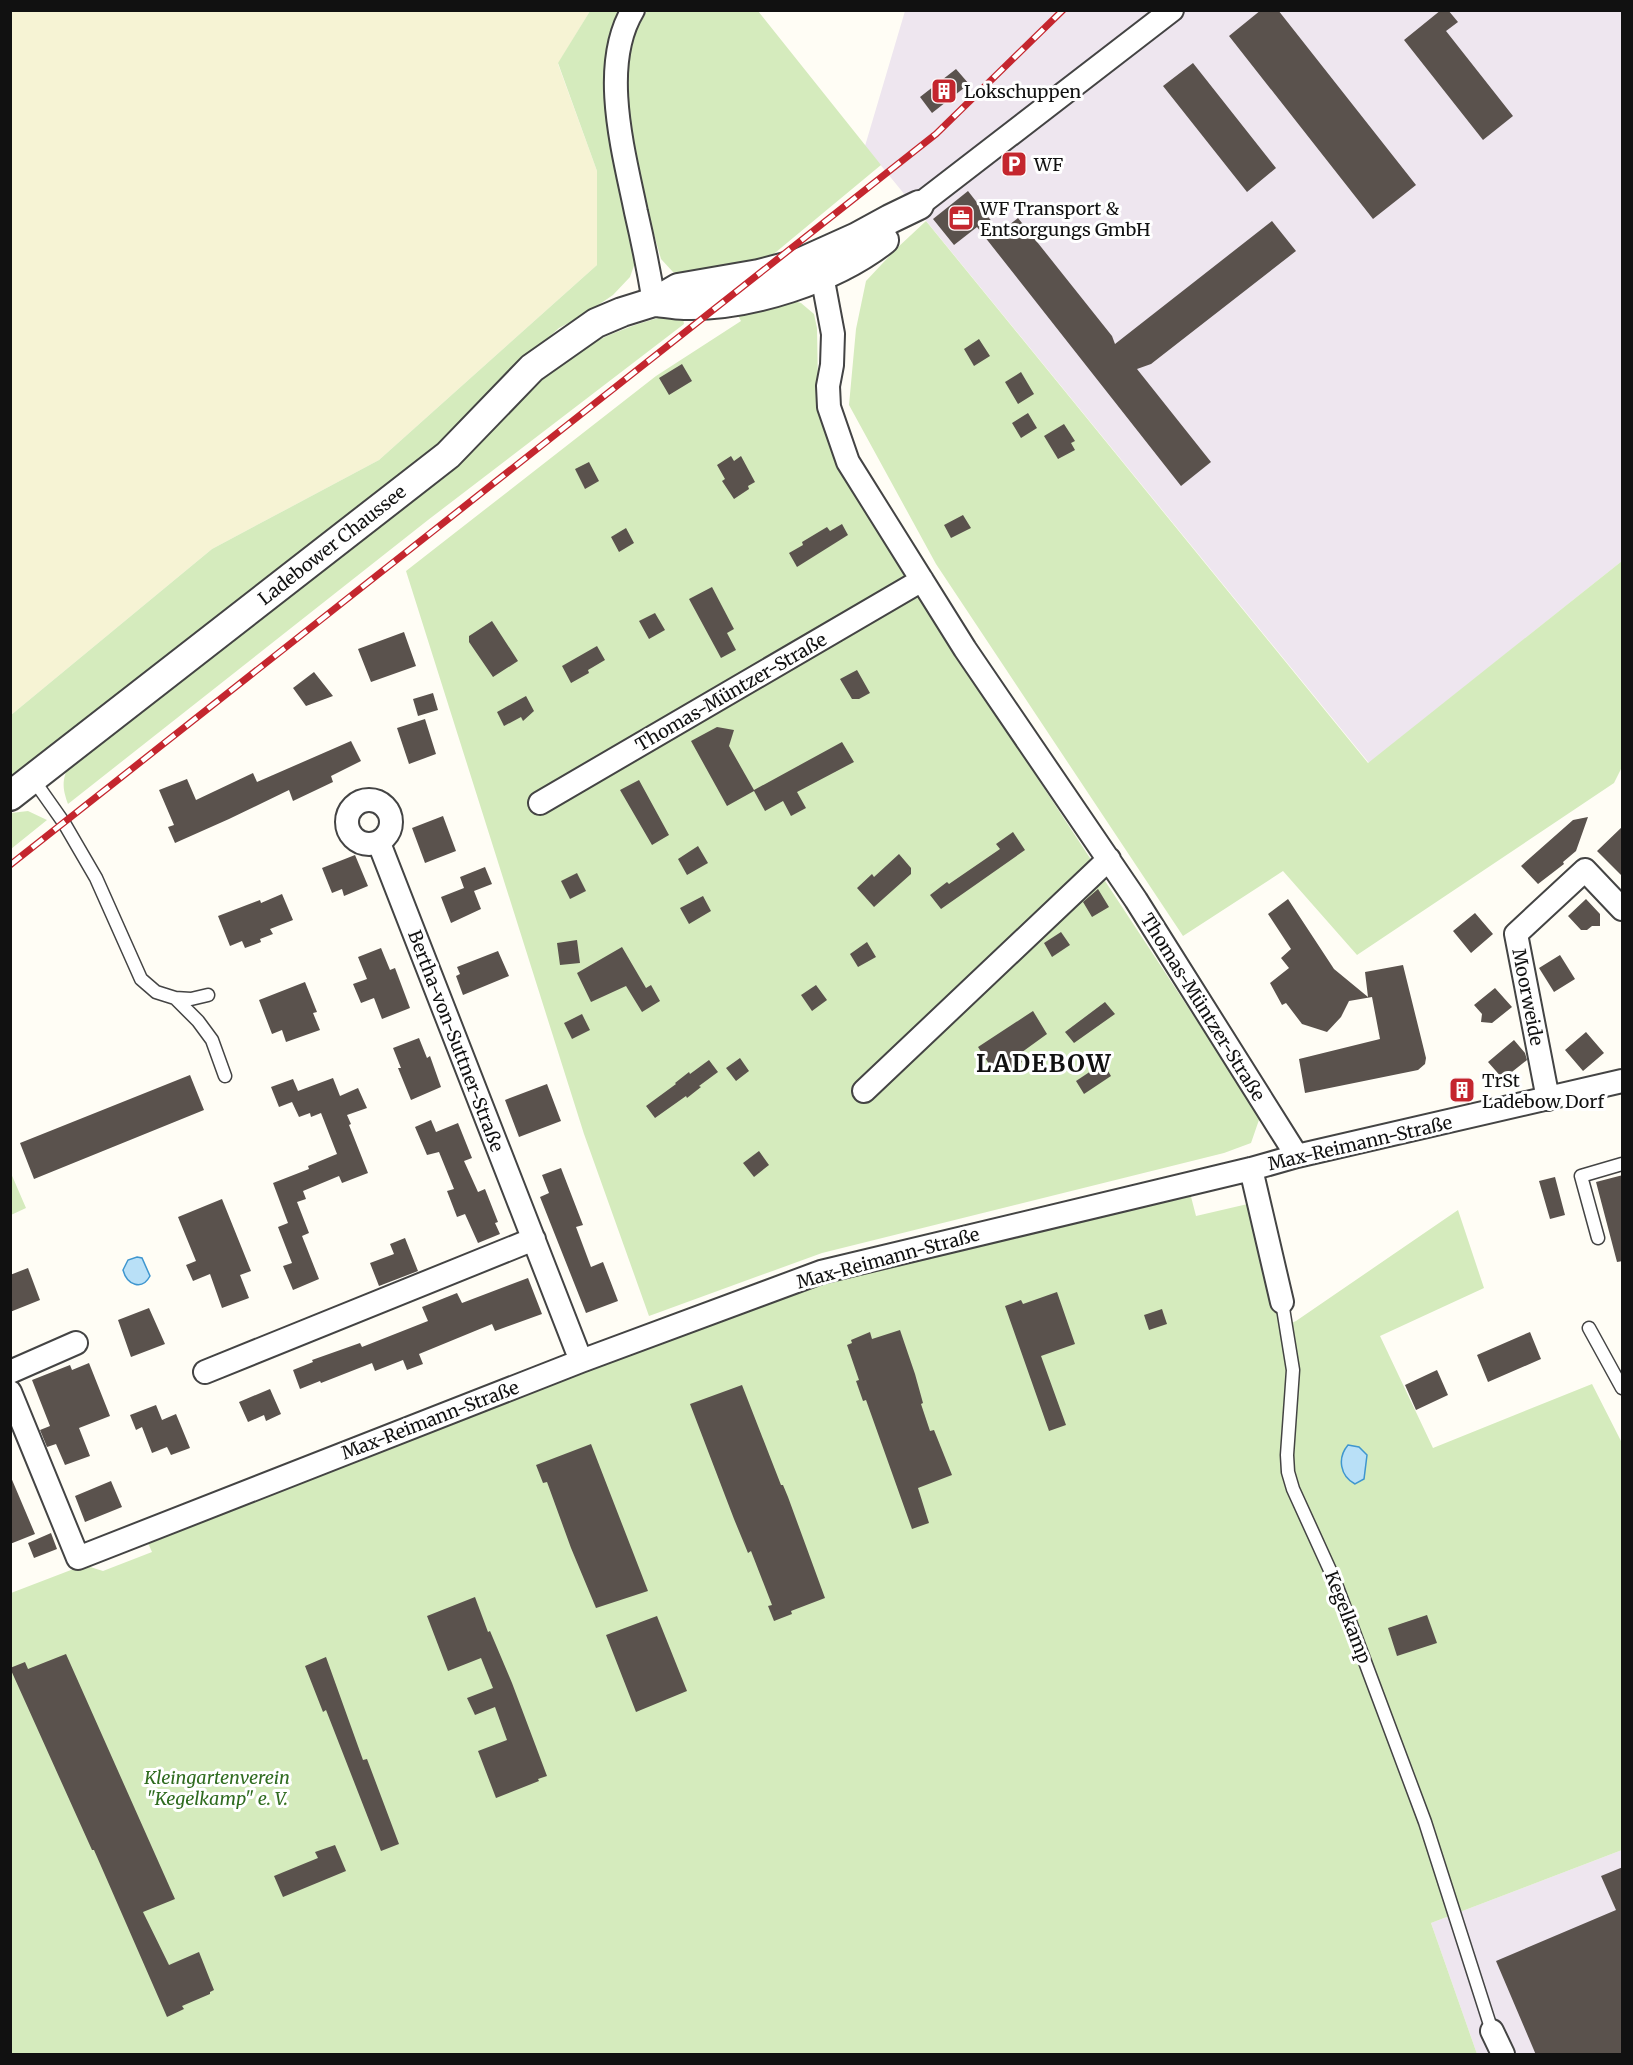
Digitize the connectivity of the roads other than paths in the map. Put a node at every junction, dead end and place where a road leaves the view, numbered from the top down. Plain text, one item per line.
1 (633, 10) edge
2 (1172, 10) edge
3 (919, 205) joint
4 (817, 267) junction
5 (654, 302) junction
6 (922, 580) junction
7 (32, 778) junction
8 (10, 796) edge
9 (540, 803) dead end
10 (379, 843) dead end
11 (1109, 859) junction
12 (1623, 909) edge
13 (208, 995) dead end
14 (175, 999) junction
15 (225, 1076) dead end
16 (1623, 1081) edge
17 (864, 1090) dead end
18 (1548, 1099) junction
19 (1297, 1156) junction
20 (1623, 1164) edge
21 (1251, 1169) junction
22 (1598, 1238) dead end
23 (534, 1239) junction
24 (1282, 1302) joint
25 (1589, 1329) dead end
26 (76, 1343) dead end
27 (581, 1361) junction
28 (10, 1372) edge
29 (205, 1372) dead end
30 (1623, 1389) edge
31 (10, 1392) edge
32 (1492, 2031) joint
33 (1503, 2055) edge

1 - 5 street
2 - 3 street
3 - 4 street, Ladebower Chaussee
4 - 5 street, Ladebower Chaussee
4 - 6 street, Thomas-Müntzer-Straße
5 - 7 street, Ladebower Chaussee
6 - 9 street, Thomas-Müntzer-Straße
6 - 11 street, Thomas-Müntzer-Straße
7 - 8 street, Ladebower Chaussee
7 - 14 lane
10 - 23 street, Bertha-von-Suttner-Straße
11 - 17 street
11 - 19 street, Thomas-Müntzer-Straße
12 - 18 street, Moorweide
13 - 14 lane
14 - 15 lane
16 - 18 street, Max-Reimann-Straße
18 - 19 street, Max-Reimann-Straße
19 - 21 street, Max-Reimann-Straße
20 - 22 lane
21 - 24 street, Kegelkamp
21 - 27 street, Max-Reimann-Straße
23 - 27 street, Bertha-von-Suttner-Straße
23 - 29 street
24 - 32 lane, Kegelkamp
25 - 30 lane
26 - 28 street
27 - 31 street, Max-Reimann-Straße
32 - 33 street, Kegelkamp

